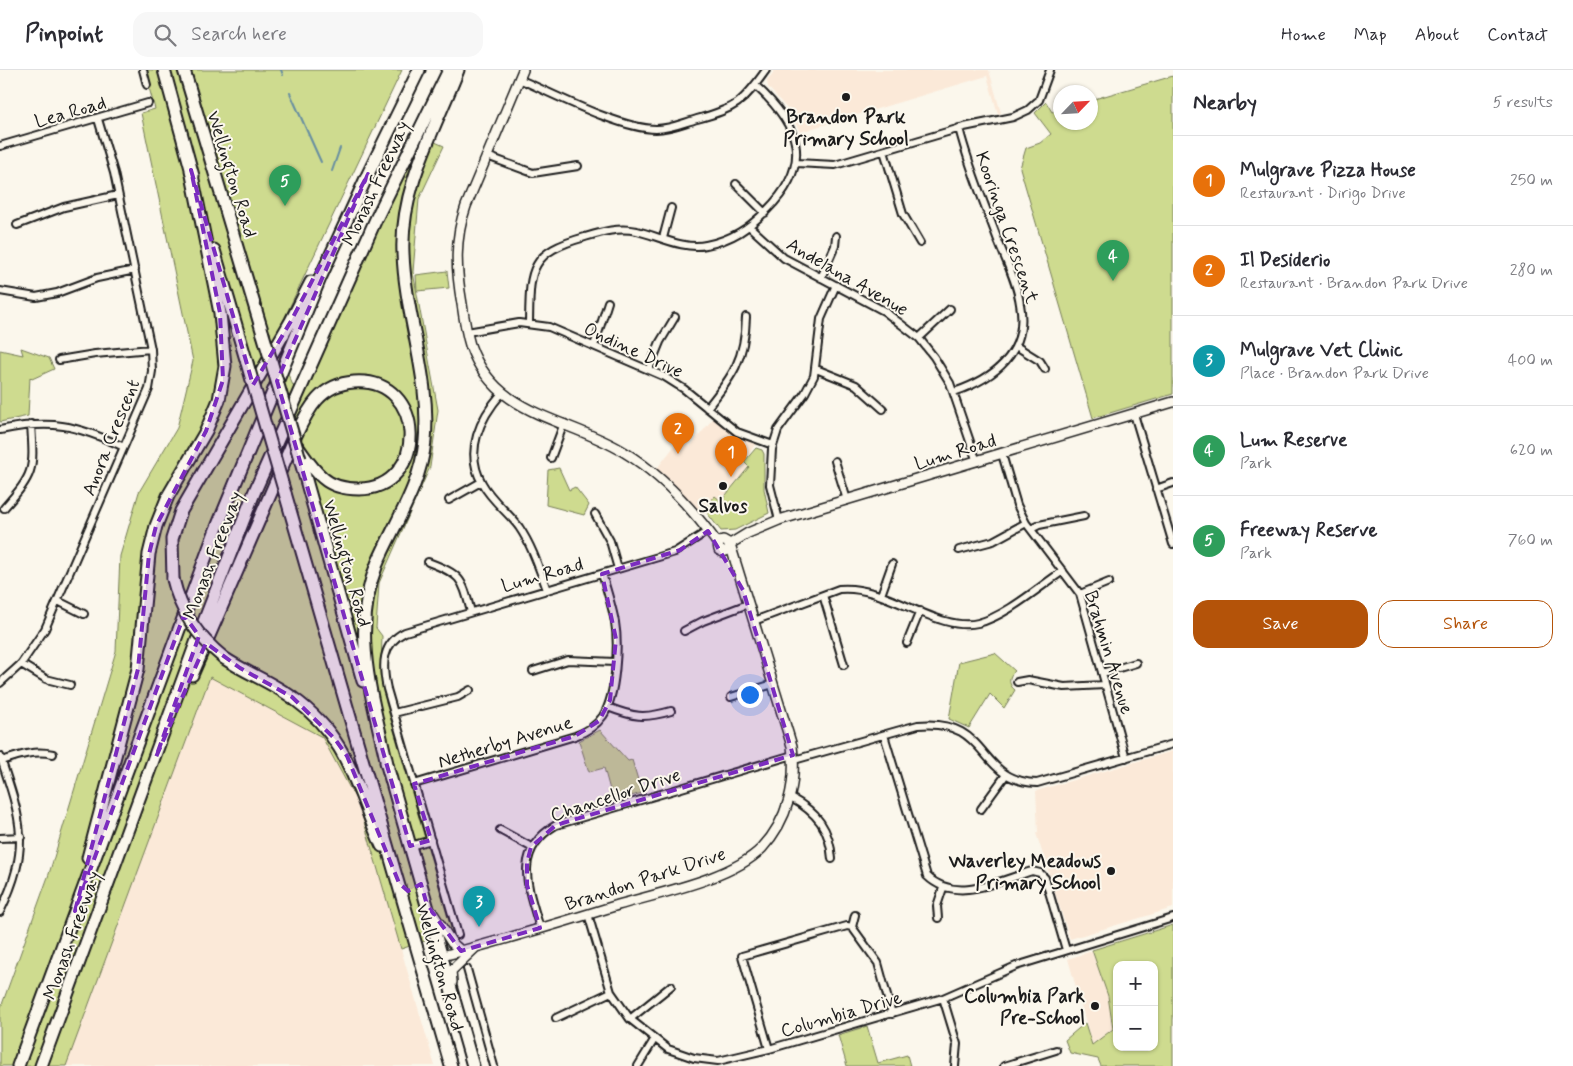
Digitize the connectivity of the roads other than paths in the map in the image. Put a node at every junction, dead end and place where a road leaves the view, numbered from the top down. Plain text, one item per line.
1 (142, 70) edge
2 (164, 70) edge
3 (184, 70) edge
4 (419, 70) edge
5 (449, 70) edge
6 (458, 70) edge
7 (523, 70) edge
8 (766, 70) edge
9 (1050, 70) edge
10 (519, 79) junction
11 (147, 85) dead end
12 (756, 85) junction
13 (148, 103) dead end
14 (98, 119) junction
15 (959, 128) junction
16 (0, 146) edge
17 (884, 151) junction
18 (486, 156) junction
19 (796, 163) junction
20 (578, 166) dead end
21 (191, 170) junction
22 (368, 174) junction
23 (736, 184) dead end
24 (118, 194) junction
25 (671, 208) dead end
26 (765, 212) junction
27 (17, 225) dead end
28 (750, 227) junction
29 (836, 236) dead end
30 (663, 238) junction
31 (920, 243) dead end
32 (135, 270) junction
33 (821, 278) junction
34 (836, 285) junction
35 (0, 291) edge
36 (608, 302) dead end
37 (950, 309) dead end
38 (675, 317) dead end
39 (746, 317) dead end
40 (529, 323) junction
41 (467, 332) junction
42 (919, 338) junction
43 (594, 346) junction
44 (1016, 346) junction
45 (151, 349) junction
46 (59, 360) dead end
47 (649, 369) junction
48 (816, 369) junction
49 (1045, 369) dead end
50 (954, 392) junction
51 (502, 393) junction
52 (1173, 402) edge
53 (707, 408) junction
54 (883, 409) dead end
55 (1134, 414) junction
56 (564, 423) junction
57 (32, 424) junction
58 (0, 430) edge
59 (773, 445) junction
60 (124, 447) junction
61 (1002, 454) junction
62 (301, 456) junction
63 (551, 458) dead end
64 (835, 461) dead end
65 (976, 462) junction
66 (481, 482) junction
67 (1173, 483) edge
68 (1156, 489) junction
69 (449, 500) dead end
70 (847, 500) junction
71 (4, 508) dead end
72 (595, 514) dead end
73 (1084, 516) dead end
74 (779, 520) junction
75 (1026, 522) junction
76 (1031, 530) junction
77 (708, 531) junction
78 (724, 544) junction
79 (1173, 544) edge
80 (959, 550) dead end
81 (428, 562) dead end
82 (892, 564) dead end
83 (618, 569) junction
84 (1063, 571) junction
85 (602, 574) junction
86 (1109, 582) dead end
87 (547, 590) junction
88 (1080, 594) junction
89 (823, 595) junction
90 (881, 595) junction
91 (58, 601) junction
92 (748, 604) junction
93 (920, 611) junction
94 (471, 612) junction
95 (84, 614) dead end
96 (754, 621) junction
97 (684, 631) dead end
98 (907, 643) dead end
99 (615, 662) junction
100 (1136, 663) dead end
101 (21, 664) junction
102 (844, 665) dead end
103 (533, 671) dead end
104 (1102, 673) junction
105 (1018, 682) dead end
106 (0, 683) edge
107 (773, 684) junction
108 (1105, 684) junction
109 (70, 685) dead end
110 (470, 690) dead end
111 (731, 697) dead end
112 (608, 707) junction
113 (671, 711) dead end
114 (394, 713) junction
115 (884, 735) junction
116 (1173, 744) edge
117 (53, 754) dead end
118 (156, 757) junction
119 (793, 757) junction
120 (1126, 758) junction
121 (1, 759) edge
122 (388, 768) junction
123 (1005, 776) junction
124 (414, 784) junction
125 (791, 798) junction
126 (981, 809) dead end
127 (500, 830) dead end
128 (21, 837) junction
129 (0, 838) edge
130 (431, 840) junction
131 (410, 846) junction
132 (531, 848) junction
133 (832, 859) dead end
134 (417, 869) junction
135 (399, 883) junction
136 (943, 888) junction
137 (427, 905) junction
138 (75, 911) junction
139 (0, 912) edge
140 (588, 914) junction
141 (855, 915) dead end
142 (938, 918) dead end
143 (1173, 918) edge
144 (852, 927) junction
145 (540, 928) junction
146 (458, 935) dead end
147 (477, 946) junction
148 (461, 950) junction
149 (1066, 950) junction
150 (442, 956) junction
151 (421, 962) junction
152 (467, 969) dead end
153 (671, 986) dead end
154 (452, 990) junction
155 (612, 992) junction
156 (943, 998) junction
157 (892, 1014) junction
158 (556, 1018) dead end
159 (630, 1019) junction
160 (654, 1040) junction
161 (769, 1049) junction
162 (1056, 1050) dead end
163 (18, 1066) edge
164 (41, 1066) edge
165 (451, 1066) edge
166 (473, 1066) edge
167 (494, 1066) edge
168 (638, 1066) edge
169 (955, 1066) edge
170 (1004, 1066) edge

1 - 11 street
2 - 21 highway, Wellington Road
3 - 62 highway, Wellington Road, bridge
4 - 22 highway, Monash Freeway
5 - 118 highway, Monash Freeway
6 - 122 highway
7 - 10 street
8 - 12 street
9 - 15 street
10 - 12 street
10 - 18 street
12 - 19 street
13 - 14 street, Lea Road
14 - 16 street, Lea Road
14 - 24 street, Anora Crescent
15 - 17 street
15 - 44 street, Kooringa Crescent
17 - 19 street
17 - 31 street
18 - 20 street
18 - 41 street
19 - 26 street
21 - 135 highway, Wellington Road, bridge
21 - 138 highway
22 - 135 highway, bridge
22 - 138 highway, Monash Freeway
23 - 26 street
24 - 27 street
24 - 32 street, Anora Crescent
25 - 30 street
26 - 28 street
28 - 30 street
28 - 33 street, Andelana Avenue
29 - 33 street
30 - 40 street
32 - 35 street
32 - 45 street, Anora Crescent
33 - 34 street, Andelana Avenue
34 - 42 street, Andelana Avenue
34 - 48 street
36 - 43 street
37 - 42 street
38 - 47 street
39 - 53 street
40 - 41 street, Ondine Drive
40 - 43 street, Ondine Drive
41 - 51 street
42 - 50 street, Andelana Avenue
43 - 47 street, Ondine Drive
44 - 49 street
44 - 50 street, Kooringa Crescent
45 - 46 street
45 - 60 street, Anora Crescent
47 - 53 street, Ondine Drive
48 - 54 street
48 - 59 street
50 - 65 street, Andelana Avenue
51 - 56 street
51 - 66 street
52 - 55 street, Lum Road
53 - 59 street, Ondine Drive
55 - 61 street, Lum Road
55 - 68 street
56 - 63 street
56 - 77 street
57 - 58 street
57 - 60 street
57 - 71 street
59 - 74 street
60 - 91 street, Anora Crescent
61 - 65 street, Lum Road
61 - 75 street, Brahmin Avenue
62 - 118 highway
62 - 122 highway, Wellington Road
64 - 70 street
65 - 70 street, Lum Road
66 - 69 street
66 - 87 street
67 - 68 street
68 - 79 street
70 - 74 street, Lum Road
72 - 83 street
73 - 76 street
74 - 78 street, Lum Road
75 - 76 street, Brahmin Avenue
75 - 80 street
76 - 84 street, Brahmin Avenue
77 - 78 street
77 - 83 street, Lum Road
78 - 92 street, Brandon Park Drive
81 - 94 street
82 - 90 street
83 - 85 street, Lum Road
84 - 88 street, Brahmin Avenue
84 - 93 street
85 - 87 street, Lum Road
85 - 99 street
86 - 88 street
87 - 94 street, Lum Road
88 - 104 street, Brahmin Avenue
89 - 90 street
89 - 96 street
89 - 102 street
90 - 93 street
91 - 95 street
91 - 101 street, Anora Crescent
92 - 96 street, Brandon Park Drive
92 - 97 street
93 - 98 street
94 - 114 street, Lum Road
96 - 107 street, Brandon Park Drive
99 - 103 street
99 - 112 street
100 - 104 street
101 - 106 street, Anora Crescent
101 - 109 street
104 - 108 street, Brahmin Avenue
105 - 108 street
107 - 111 street
107 - 119 street, Brandon Park Drive
108 - 120 street, Brahmin Avenue
110 - 114 street
112 - 113 street
112 - 124 street, Netherby Avenue
114 - 124 street
115 - 119 street, Chancellor Drive
115 - 123 street, Chancellor Drive
115 - 136 street
116 - 120 street, Chancellor Drive
117 - 121 street
118 - 164 highway, Monash Freeway
119 - 125 street, Brandon Park Drive
119 - 132 street, Chancellor Drive
120 - 123 street, Chancellor Drive
121 - 128 street
122 - 131 highway, Wellington Road
123 - 126 street
124 - 130 street
125 - 133 street
125 - 140 street, Brandon Park Drive
127 - 132 street
128 - 129 street
128 - 139 street
130 - 131 street
130 - 146 street
131 - 134 highway, Wellington Road
132 - 145 street
134 - 135 highway
134 - 137 highway, Wellington Road
135 - 151 highway, Wellington Road
136 - 142 street
136 - 149 street
137 - 148 street
137 - 150 highway, Wellington Road
138 - 163 highway, Monash Freeway
140 - 145 street, Brandon Park Drive
140 - 155 street, Columbia Drive
141 - 144 street
143 - 149 street, Columbia Drive
144 - 157 street
144 - 161 street
145 - 147 street, Brandon Park Drive
147 - 148 street, Brandon Park Drive
147 - 154 street
148 - 150 street, Brandon Park Drive
149 - 156 street, Columbia Drive
150 - 151 highway
150 - 154 highway, Wellington Road
151 - 165 highway, Wellington Road
152 - 167 street
153 - 159 street
154 - 166 highway, Wellington Road
155 - 158 street
155 - 159 street, Columbia Drive
156 - 157 street, Columbia Drive
156 - 169 street
157 - 161 street, Columbia Drive
159 - 160 street, Columbia Drive
160 - 161 street, Columbia Drive
160 - 168 street
162 - 170 street

